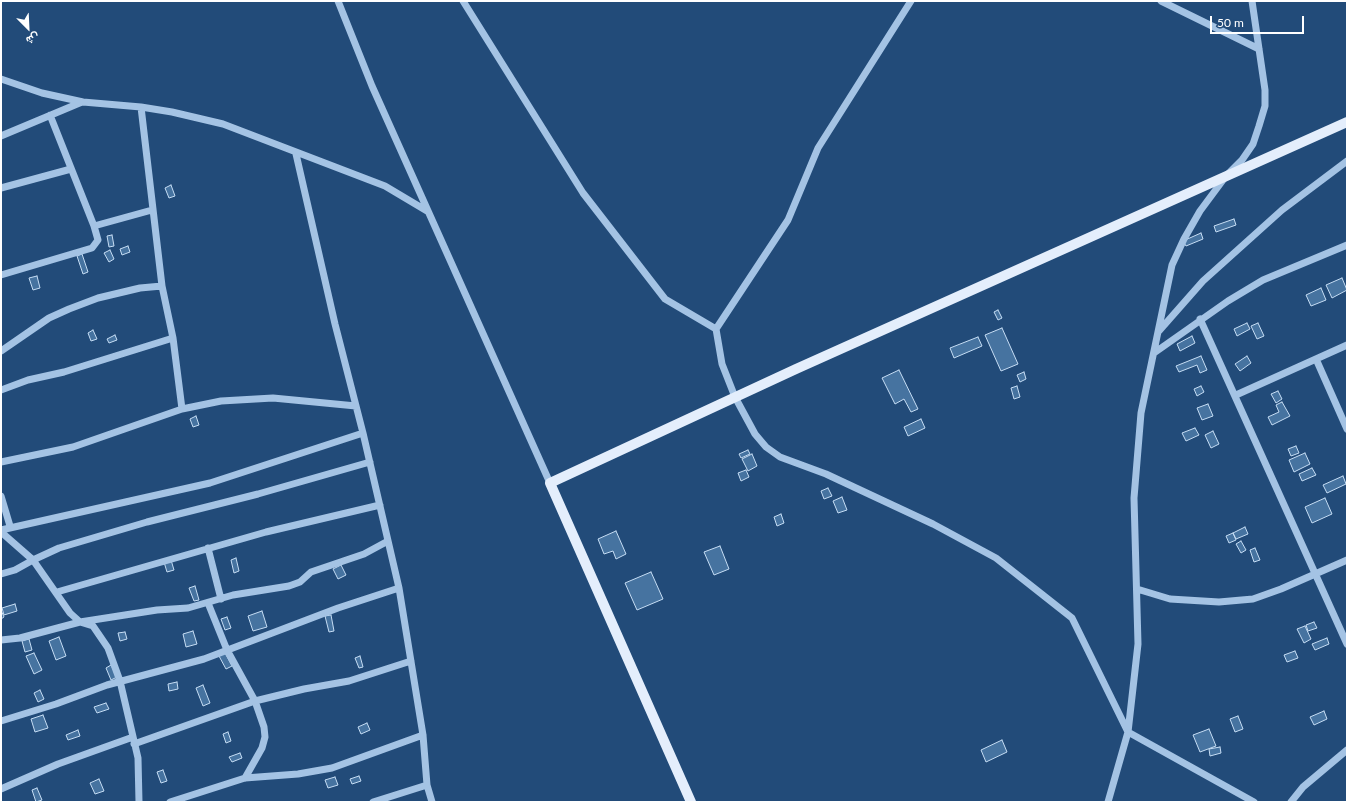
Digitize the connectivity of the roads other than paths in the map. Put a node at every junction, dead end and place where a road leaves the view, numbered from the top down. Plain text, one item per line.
1 (338, 1) edge
2 (463, 1) edge
3 (911, 1) edge
4 (1161, 1) edge
5 (1252, 1) edge
6 (1259, 49) junction
7 (1, 79) edge
8 (83, 102) junction
9 (141, 107) junction
10 (50, 116) junction
11 (1347, 122) edge
12 (1, 136) edge
13 (296, 154) junction
14 (1347, 161) edge
15 (71, 169) junction
16 (1226, 176) junction
17 (1, 188) edge
18 (152, 210) junction
19 (428, 211) junction
20 (94, 226) junction
21 (1347, 245) edge
22 (1, 275) edge
23 (162, 286) junction
24 (1200, 319) junction
25 (716, 329) junction
26 (1158, 332) junction
27 (173, 338) junction
28 (1347, 345) edge
29 (1, 351) edge
30 (1154, 353) junction
31 (1316, 359) junction
32 (1, 390) edge
33 (1236, 395) junction
34 (735, 397) junction
35 (356, 406) junction
36 (182, 409) junction
37 (1347, 429) edge
38 (363, 433) junction
39 (1, 462) edge
40 (370, 462) junction
41 (550, 483) junction
42 (1, 496) edge
43 (380, 505) junction
44 (10, 526) junction
45 (1, 531) edge
46 (388, 541) junction
47 (208, 548) junction
48 (33, 560) junction
49 (1347, 560) edge
50 (1, 574) edge
51 (1317, 574) junction
52 (399, 588) junction
53 (1137, 589) junction
54 (57, 592) junction
55 (221, 599) junction
56 (208, 604) junction
57 (80, 622) junction
58 (1, 640) edge
59 (1347, 644) edge
60 (227, 650) junction
61 (411, 661) junction
62 (120, 681) junction
63 (255, 701) junction
64 (1, 721) edge
65 (1128, 732) junction
66 (423, 735) junction
67 (134, 741) junction
68 (1347, 750) edge
69 (245, 778) junction
70 (427, 785) junction
71 (1, 789) edge
72 (139, 802) edge
73 (170, 802) edge
74 (373, 802) edge
75 (432, 802) edge
76 (691, 802) edge
77 (1108, 802) edge
78 (1254, 802) edge
79 (1291, 802) edge

1 - 19 street
2 - 25 street
3 - 25 street
4 - 6 street
5 - 6 street
6 - 16 street
7 - 8 street
8 - 9 street
8 - 10 street
9 - 13 street
9 - 18 street
10 - 12 street
10 - 15 street
11 - 16 main road
13 - 19 street
13 - 35 street
14 - 26 street
15 - 17 street
15 - 20 street
16 - 26 street
16 - 34 main road
18 - 20 street
18 - 23 street
19 - 41 street
20 - 22 street
21 - 24 street
23 - 27 street
23 - 29 street
24 - 30 street
24 - 33 street
25 - 34 street
26 - 30 street
27 - 32 street
27 - 36 street
28 - 31 street
30 - 53 street
31 - 33 street
31 - 37 street
33 - 51 street
34 - 41 main road
34 - 65 street
35 - 36 street
35 - 38 street
36 - 39 street
38 - 40 street
38 - 44 street
40 - 43 street
40 - 48 street
41 - 76 main road
42 - 44 street
43 - 46 street
43 - 47 street
44 - 45 street
45 - 48 street
46 - 52 street
46 - 55 street
47 - 54 street
47 - 55 street
48 - 50 street
48 - 54 street
49 - 51 street
51 - 53 street
51 - 59 street
52 - 60 street
52 - 61 street
53 - 65 street
54 - 57 street
55 - 56 street
56 - 57 street
56 - 60 street
57 - 58 street
57 - 62 street
60 - 62 street
60 - 63 street
61 - 63 street
61 - 66 street
62 - 64 street
62 - 67 street
63 - 67 street
63 - 69 street
65 - 77 street
65 - 78 street
66 - 69 street
66 - 70 street
67 - 71 street
67 - 72 street
68 - 79 street
69 - 73 street
70 - 74 street
70 - 75 street

